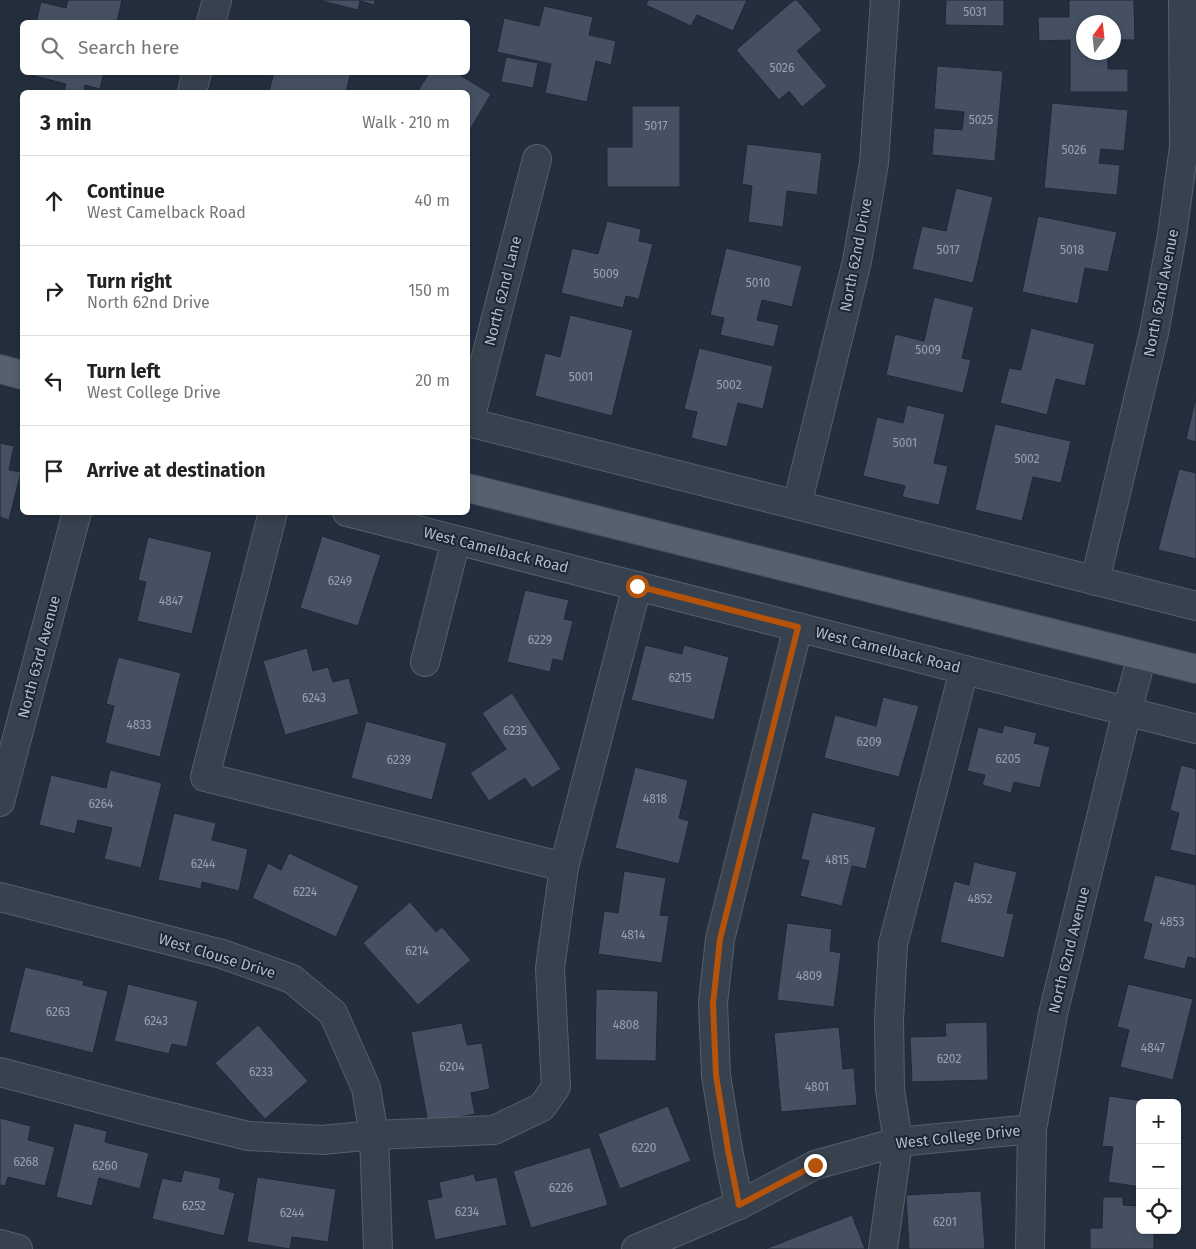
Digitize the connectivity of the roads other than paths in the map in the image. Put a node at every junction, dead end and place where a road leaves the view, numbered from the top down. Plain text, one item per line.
1 (217, 0) edge
2 (885, 0) edge
3 (1183, 0) edge
4 (212, 20) edge
5 (197, 75) edge
6 (193, 90) edge
7 (537, 159) dead end
8 (0, 369) edge
9 (20, 374) edge
10 (470, 415) edge
11 (470, 423) edge
12 (470, 488) edge
13 (797, 505) junction
14 (76, 515) edge
15 (272, 515) edge
16 (360, 515) edge
17 (456, 540) junction
18 (1095, 581) junction
19 (637, 586) junction
20 (1196, 606) edge
21 (798, 627) junction
22 (1142, 656) junction
23 (425, 662) dead end
24 (1196, 669) edge
25 (964, 670) junction
26 (1127, 711) junction
27 (1196, 729) edge
28 (0, 802) edge
29 (564, 867) junction
30 (0, 897) edge
31 (0, 1072) edge
32 (1032, 1129) junction
33 (374, 1135) junction
34 (898, 1142) junction
35 (739, 1205) junction
36 (0, 1244) edge
37 (18, 1249) edge
38 (378, 1249) edge
39 (636, 1249) edge
40 (883, 1249) edge
41 (1030, 1249) edge

1 - 4 street
2 - 13 street, North 62nd Drive
3 - 18 street, North 62nd Avenue
5 - 6 street
7 - 10 street, North 62nd Lane
8 - 9 main road
11 - 13 street
12 - 22 main road
13 - 18 street
14 - 28 street, North 63rd Avenue
15 - 29 street
16 - 17 street, West Camelback Road
17 - 19 street, West Camelback Road
17 - 23 street
18 - 20 street
19 - 21 street, West Camelback Road
19 - 29 street
21 - 25 street, West Camelback Road
21 - 35 street
22 - 24 main road
22 - 26 street, North 62nd Avenue
25 - 26 street, West Camelback Road
25 - 34 street
26 - 27 street, West Camelback Road
26 - 32 street, North 62nd Avenue
29 - 33 street
30 - 33 street, West Clouse Drive
31 - 33 street
32 - 34 street, West College Drive
32 - 41 street, North 62nd Avenue
33 - 38 street, West Clouse Drive
34 - 35 street, West College Drive
34 - 40 street
35 - 39 street, West College Drive
36 - 37 street

